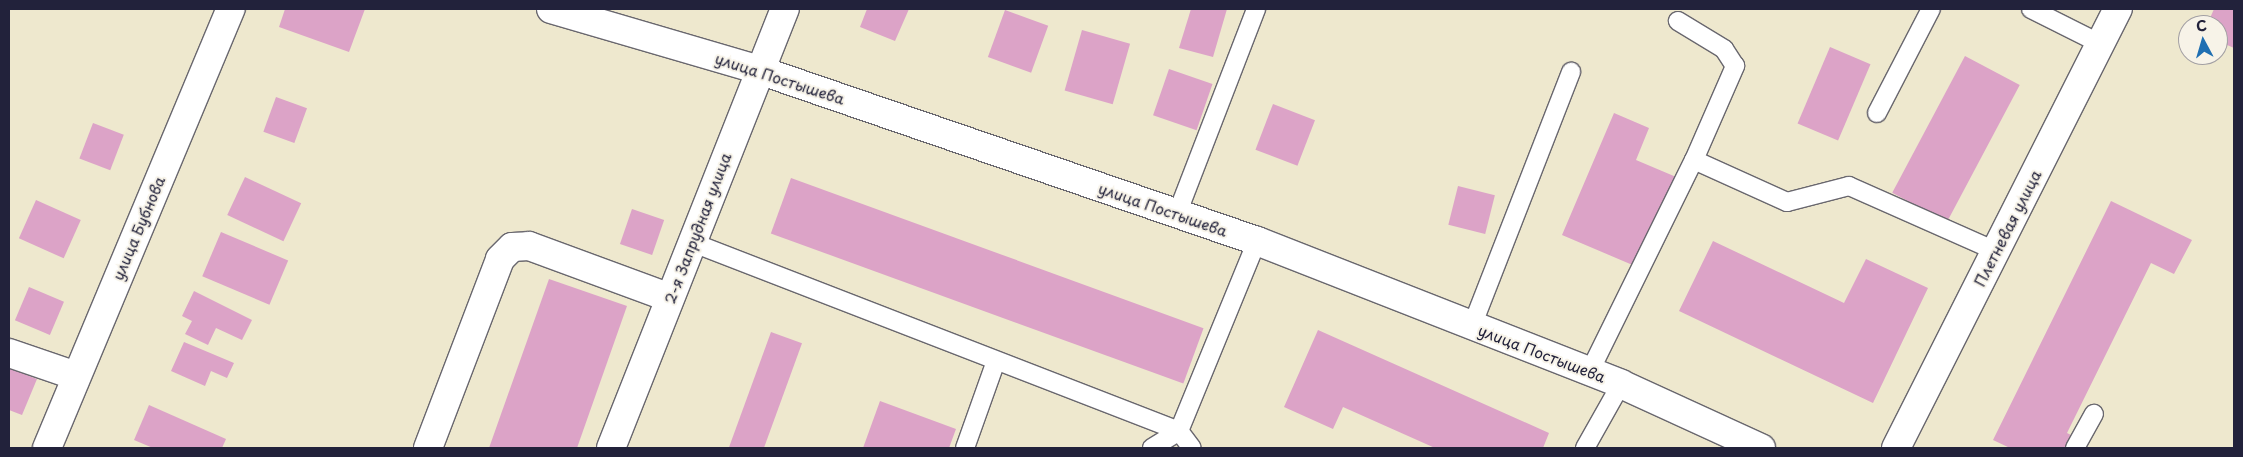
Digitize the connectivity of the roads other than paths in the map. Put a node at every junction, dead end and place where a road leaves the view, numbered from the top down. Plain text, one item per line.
1 (230, 9) edge
2 (551, 9) edge
3 (785, 9) edge
4 (1256, 9) edge
5 (1931, 9) edge
6 (2031, 9) edge
7 (2118, 9) edge
8 (591, 14) edge
9 (1678, 21) dead end
10 (2101, 44) junction
11 (759, 70) junction
12 (1571, 72) dead end
13 (1877, 113) dead end
14 (1694, 160) junction
15 (1177, 214) junction
16 (1256, 241) junction
17 (691, 242) junction
18 (1996, 251) junction
19 (670, 298) junction
20 (1472, 326) junction
21 (9, 353) edge
22 (996, 361) junction
23 (1590, 371) junction
24 (76, 376) junction
25 (1621, 384) junction
26 (2094, 414) dead end
27 (1179, 432) junction
28 (47, 448) edge
29 (428, 448) edge
30 (611, 448) edge
31 (965, 448) edge
32 (1152, 448) edge
33 (1192, 448) edge
34 (1585, 448) edge
35 (1761, 448) edge
36 (1896, 448) edge
37 (2076, 448) edge

1 - 24 main road, улица Бубнова
2 - 8 main road, улица Постышева
3 - 11 main road, 2-я Запрудная улица
4 - 15 lane
5 - 13 lane
6 - 10 lane
7 - 10 main road, Плетневая улица
8 - 11 main road, улица Постышева
9 - 14 lane
10 - 18 main road, Плетневая улица
11 - 15 main road, улица Постышева
11 - 17 main road, 2-я Запрудная улица
12 - 20 lane
14 - 18 lane
14 - 23 lane
15 - 16 main road, улица Постышева
16 - 20 main road, улица Постышева
16 - 27 lane
17 - 19 main road, 2-я Запрудная улица
17 - 22 lane
18 - 36 main road, Плетневая улица
19 - 29 main road
19 - 30 main road, 2-я Запрудная улица
20 - 23 main road, улица Постышева
21 - 24 main road
22 - 27 lane
22 - 31 lane
23 - 25 main road, улица Постышева
24 - 28 main road, улица Бубнова
25 - 34 lane
25 - 35 main road, улица Постышева
26 - 37 lane
27 - 32 lane
27 - 33 lane

